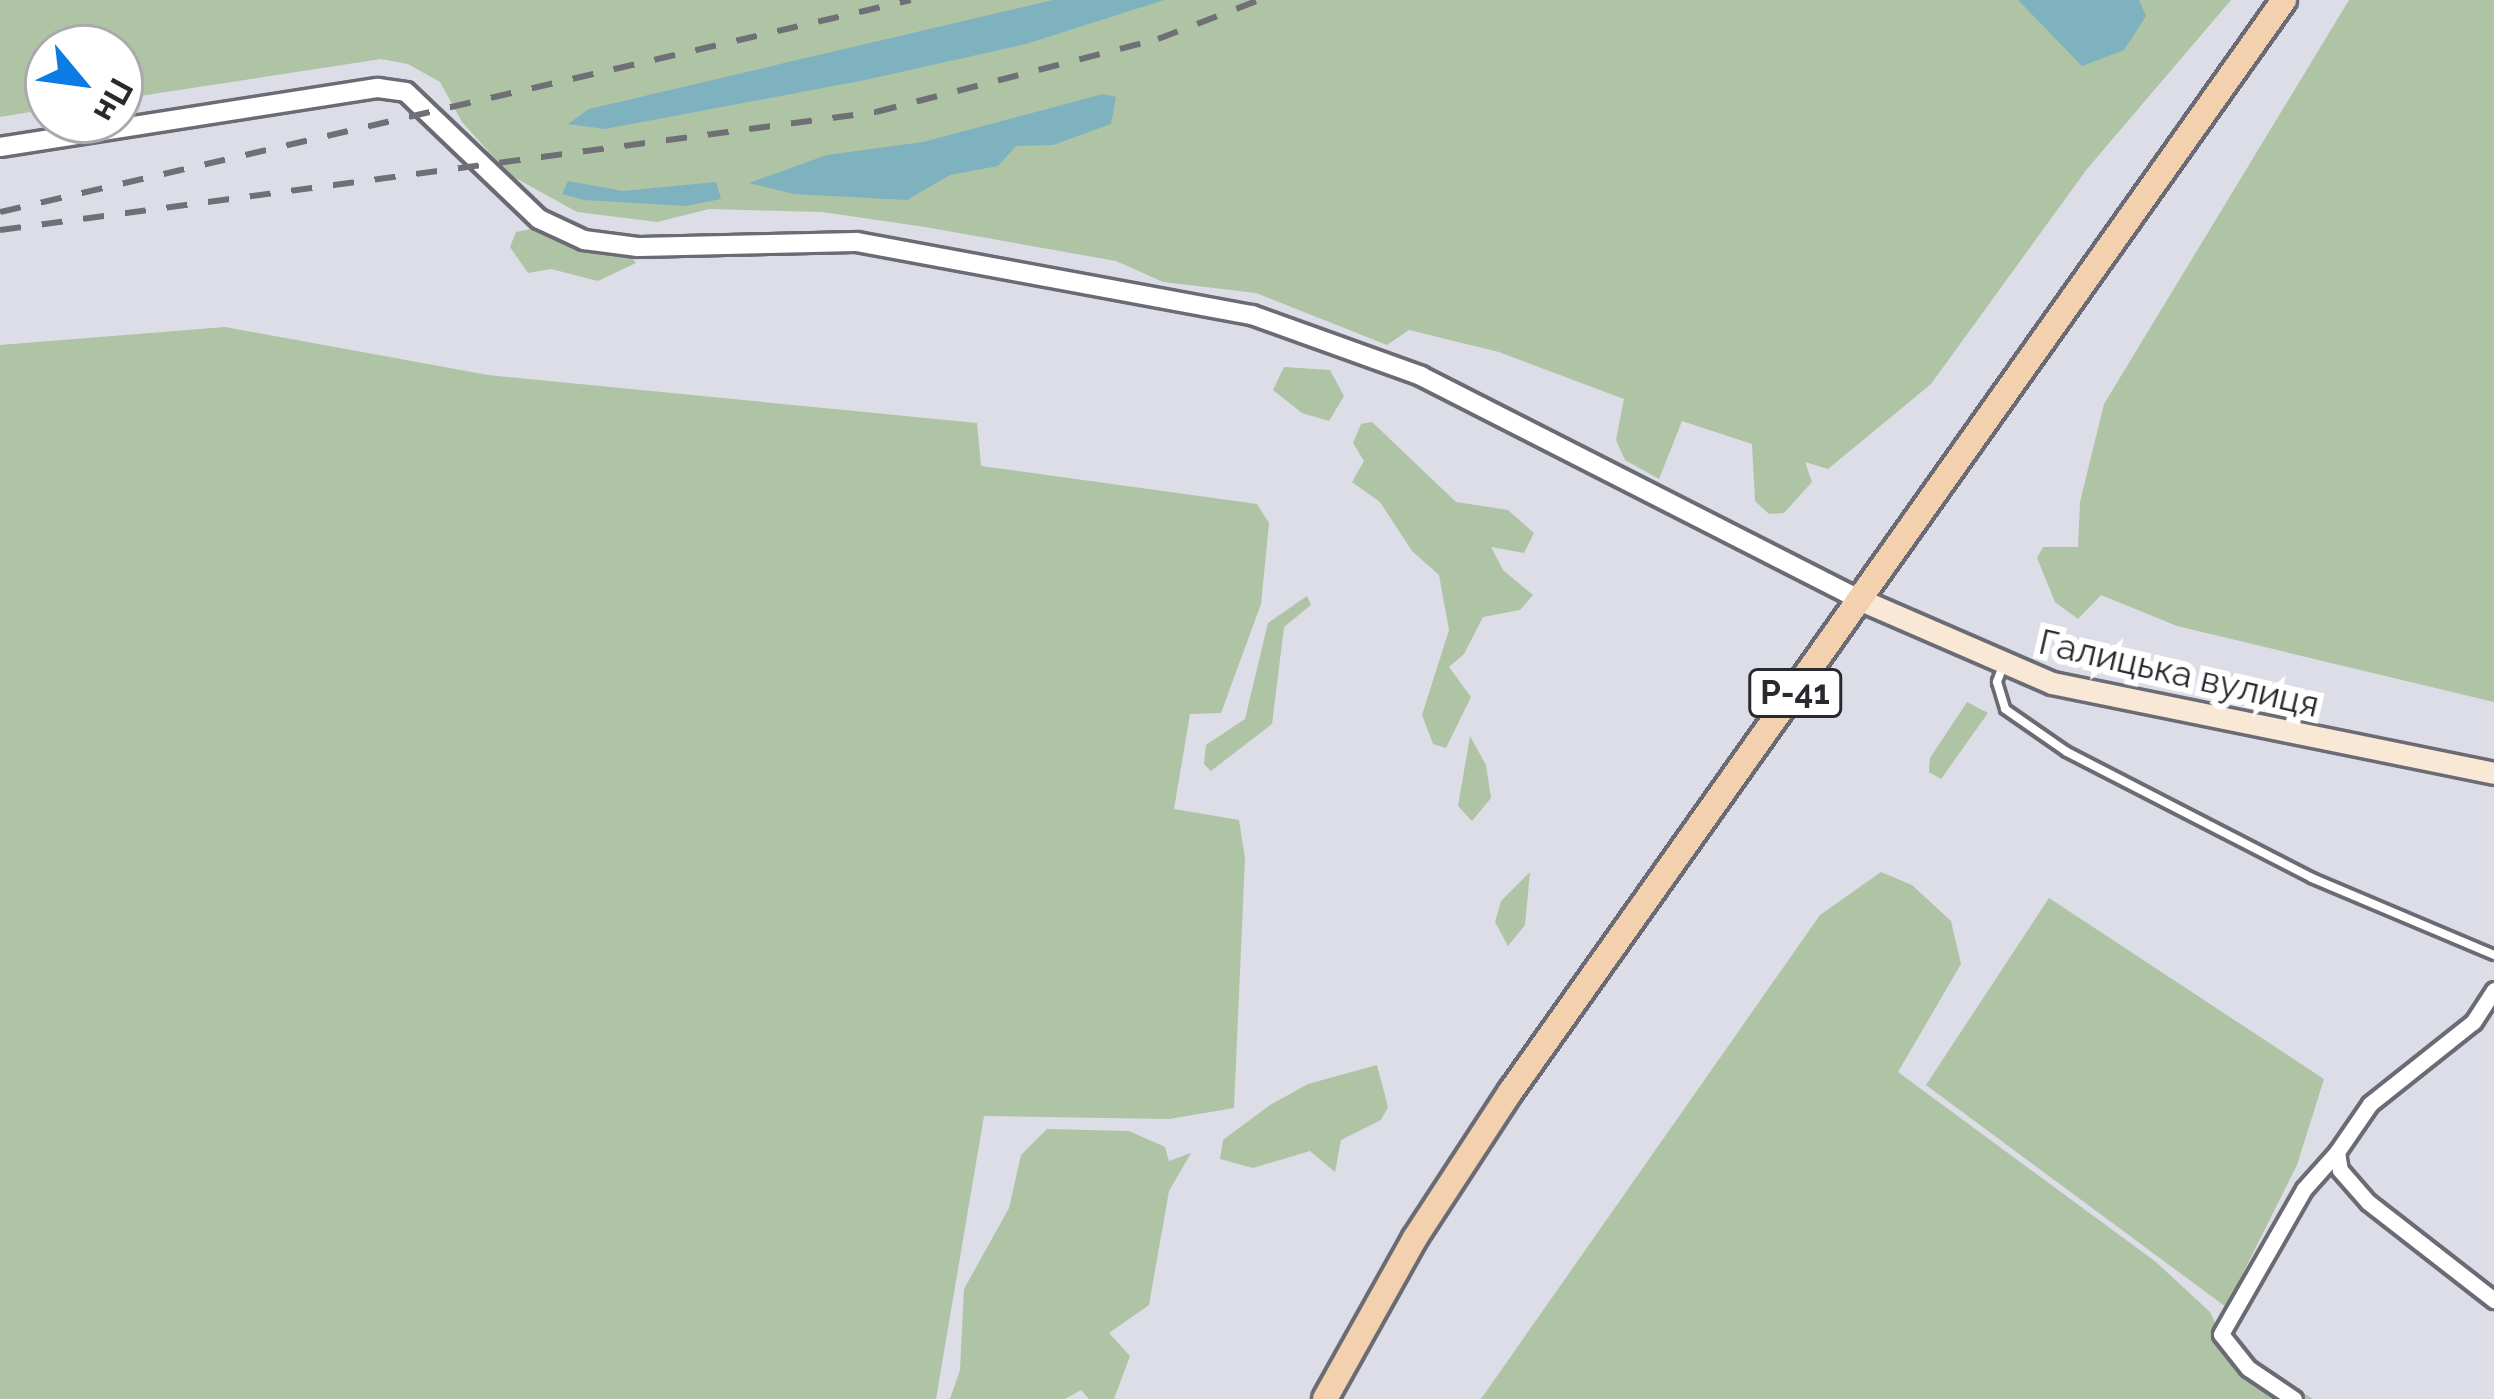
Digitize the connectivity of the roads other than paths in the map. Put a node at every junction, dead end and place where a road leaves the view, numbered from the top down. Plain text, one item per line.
1 (2284, 0) edge
2 (0, 147) edge
3 (1861, 600) junction
4 (2004, 665) junction
5 (2494, 773) edge
6 (2494, 955) edge
7 (2494, 990) edge
8 (2337, 1152) junction
9 (2494, 1300) edge
10 (1325, 1399) edge
11 (2294, 1399) edge

1 - 3 main road, Р-41
2 - 3 street
3 - 4 main road, Галицька вулиця
3 - 10 main road, Р-41
4 - 5 main road, Галицька вулиця
4 - 6 lane
7 - 8 street
8 - 9 street
8 - 11 street

